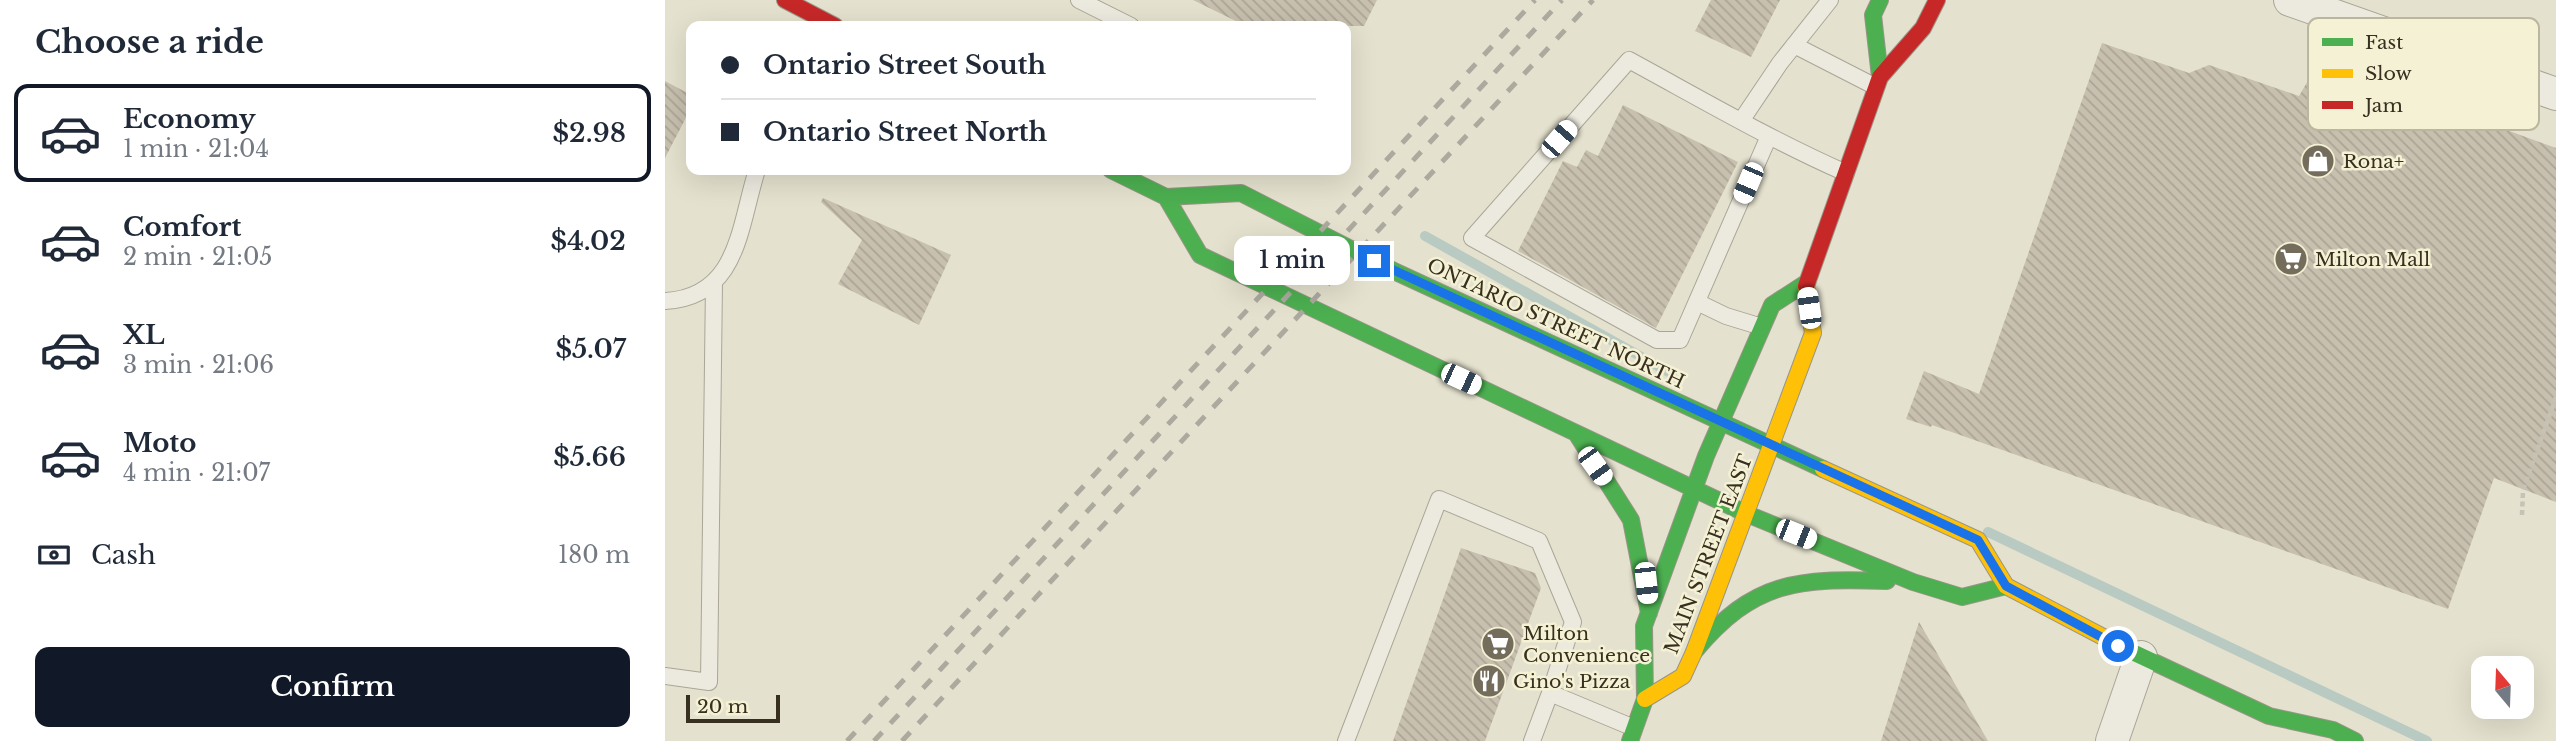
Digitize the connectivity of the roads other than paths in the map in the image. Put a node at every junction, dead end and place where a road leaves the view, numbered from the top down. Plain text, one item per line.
1 (785, 0) edge
2 (822, 0) edge
3 (1079, 0) edge
4 (1830, 0) edge
5 (1880, 0) edge
6 (1937, 0) edge
7 (2290, 0) edge
8 (2341, 18) edge
9 (811, 20) edge
10 (1121, 21) edge
11 (1794, 45) junction
12 (1878, 82) junction
13 (2539, 88) edge
14 (2556, 94) edge
15 (1741, 121) junction
16 (1769, 136) junction
17 (1846, 173) junction
18 (756, 175) edge
19 (1121, 175) edge
20 (1166, 197) junction
21 (714, 282) junction
22 (1806, 283) junction
23 (665, 301) edge
24 (1697, 302) junction
25 (1762, 327) junction
26 (1721, 422) junction
27 (1576, 433) junction
28 (1772, 445) junction
29 (1695, 487) junction
30 (1747, 514) junction
31 (1913, 582) junction
32 (2006, 586) junction
33 (1649, 613) junction
34 (1694, 652) junction
35 (2141, 657) junction
36 (665, 676) edge
37 (1550, 693) junction
38 (1645, 699) junction
39 (2269, 716) junction
40 (2280, 733) dead end
41 (1632, 734) edge
42 (1346, 741) edge
43 (1532, 741) edge
44 (2112, 741) edge
45 (2355, 741) edge

1 - 9 main road
2 - 9 lane
3 - 10 lane
4 - 11 lane
5 - 12 main road, MAIN STREET EAST
6 - 12 main road, MAIN STREET EAST
7 - 8 street
11 - 12 lane
11 - 15 lane
12 - 17 main road, MAIN STREET EAST
13 - 14 street
15 - 16 lane
15 - 24 lane
16 - 17 lane
16 - 24 lane
17 - 22 main road, MAIN STREET EAST
18 - 21 lane
19 - 20 main road, ONTARIO STREET NORTH
20 - 26 main road, ONTARIO STREET NORTH
20 - 27 main road
21 - 23 lane
21 - 36 lane
22 - 25 main road, MAIN STREET EAST
22 - 28 main road, MAIN STREET EAST
24 - 25 lane
25 - 26 main road, MAIN STREET EAST
26 - 28 main road, ONTARIO STREET NORTH
26 - 29 main road, MAIN STREET EAST
27 - 29 main road
27 - 33 main road
28 - 30 main road, MAIN STREET EAST
28 - 32 main road, ONTARIO STREET NORTH
29 - 30 main road
29 - 33 main road, MAIN STREET EAST
30 - 31 main road
30 - 34 main road, MAIN STREET EAST
31 - 32 main road
31 - 34 main road
32 - 35 main road
33 - 38 main road, MAIN STREET EAST
34 - 38 main road, MAIN STREET EAST
35 - 39 main road
35 - 44 street
37 - 41 lane
37 - 42 lane
37 - 43 lane
38 - 41 main road, MAIN STREET EAST
39 - 40 main road
39 - 45 main road

